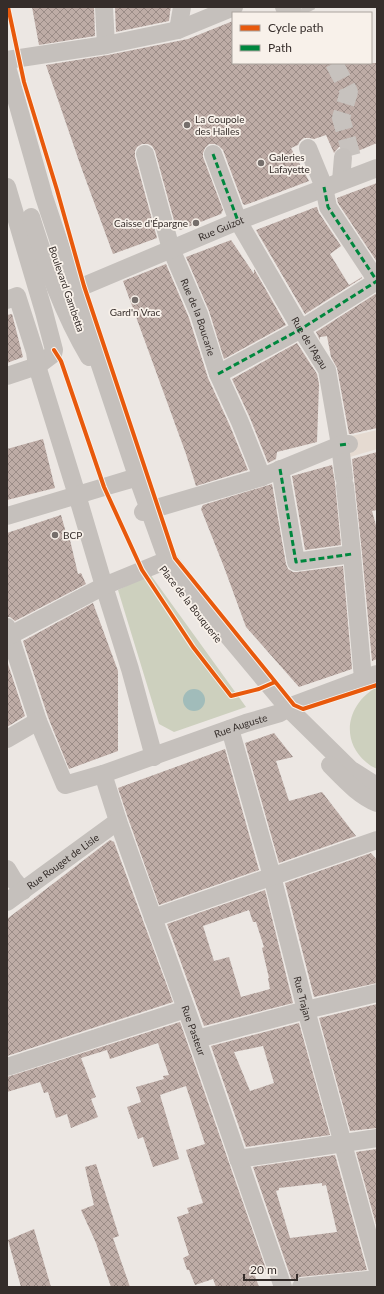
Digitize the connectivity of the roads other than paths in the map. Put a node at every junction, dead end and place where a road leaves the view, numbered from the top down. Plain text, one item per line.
1 (104, 7) edge
2 (182, 7) edge
3 (234, 7) edge
4 (178, 30) junction
5 (106, 45) junction
6 (7, 60) edge
7 (7, 67) edge
8 (8, 110) edge
9 (308, 148) dead end
10 (144, 154) dead end
11 (213, 154) dead end
12 (343, 157) tunnel mouth
13 (377, 168) edge
14 (332, 184) junction
15 (7, 188) edge
16 (10, 210) edge
17 (31, 217) dead end
18 (238, 221) junction
19 (171, 249) junction
20 (377, 281) edge
21 (71, 291) junction
22 (12, 298) edge
23 (301, 329) junction
24 (38, 366) junction
25 (95, 368) junction
26 (218, 374) junction
27 (7, 376) edge
28 (344, 444) junction
29 (280, 469) junction
30 (262, 477) junction
31 (135, 479) junction
32 (77, 495) junction
33 (146, 511) junction
34 (7, 516) edge
35 (352, 554) junction
36 (160, 563) junction
37 (104, 586) junction
38 (8, 633) edge
39 (370, 677) edge
40 (284, 711) junction
41 (38, 721) junction
42 (230, 729) junction
43 (7, 739) edge
44 (154, 757) junction
45 (103, 774) junction
46 (377, 786) edge
47 (377, 803) edge
48 (118, 821) junction
49 (377, 840) edge
50 (7, 869) edge
51 (272, 876) junction
52 (23, 891) junction
53 (7, 902) edge
54 (154, 918) junction
55 (377, 993) edge
56 (186, 1008) junction
57 (306, 1010) junction
58 (197, 1039) junction
59 (7, 1067) edge
60 (377, 1138) edge
61 (343, 1142) junction
62 (238, 1159) junction
63 (377, 1268) edge
64 (377, 1279) edge
65 (283, 1287) edge
66 (301, 1287) edge

1 - 5 street
2 - 4 street
3 - 4 street
4 - 5 street
5 - 6 street
7 - 21 street
8 - 21 street, Boulevard Gambetta
9 - 14 street
10 - 19 street, Rue de la Boucarie
11 - 18 street, Rue de l'Agau
12 - 14 street
13 - 14 street, Rue Guizot
14 - 18 street, Rue Guizot
14 - 20 street
15 - 16 street
16 - 24 street
17 - 25 street
18 - 19 street, Rue Guizot
18 - 23 street, Rue de l'Agau
19 - 21 street, Rue Guizot
19 - 26 street, Rue de la Boucarie
20 - 23 street
21 - 25 street, Boulevard Gambetta
21 - 31 street
22 - 24 street
23 - 26 street
23 - 28 street, Rue de l'Agau
24 - 27 street
24 - 32 street
25 - 31 street, Boulevard Gambetta
26 - 30 street, Rue de la Boucarie
28 - 29 street
28 - 35 street, Rue de l'Agau
29 - 30 street
29 - 35 street
30 - 33 street
31 - 32 street
31 - 33 street, Place de la Bouquerie
32 - 34 street
32 - 37 street
33 - 36 street, Place de la Bouquerie
33 - 40 street
35 - 39 street, Rue de l'Agau
36 - 37 street
36 - 40 street, Place de la Bouquerie
37 - 38 street
37 - 44 street
38 - 41 street
39 - 40 street, Rue Auguste
40 - 42 street, Rue Auguste
40 - 46 street
40 - 47 street
41 - 43 street
41 - 45 street, Rue Auguste
42 - 44 street, Rue Auguste
42 - 51 street, Rue Trajan
44 - 45 street, Rue Auguste
45 - 48 street, Rue Pasteur
48 - 52 street, Rue Rouget de Lisle
48 - 54 street, Rue Pasteur
49 - 51 street
50 - 52 street
51 - 54 street
51 - 57 street, Rue Trajan
52 - 53 street, Rue Rouget de Lisle
54 - 56 street, Rue Pasteur
55 - 57 street
56 - 58 street, Rue Pasteur
56 - 59 street
57 - 58 street
57 - 61 street, Rue Trajan
58 - 62 street, Rue Pasteur
60 - 61 street
61 - 62 street
61 - 63 street, Rue Trajan
62 - 65 street, Rue Pasteur
64 - 66 street

